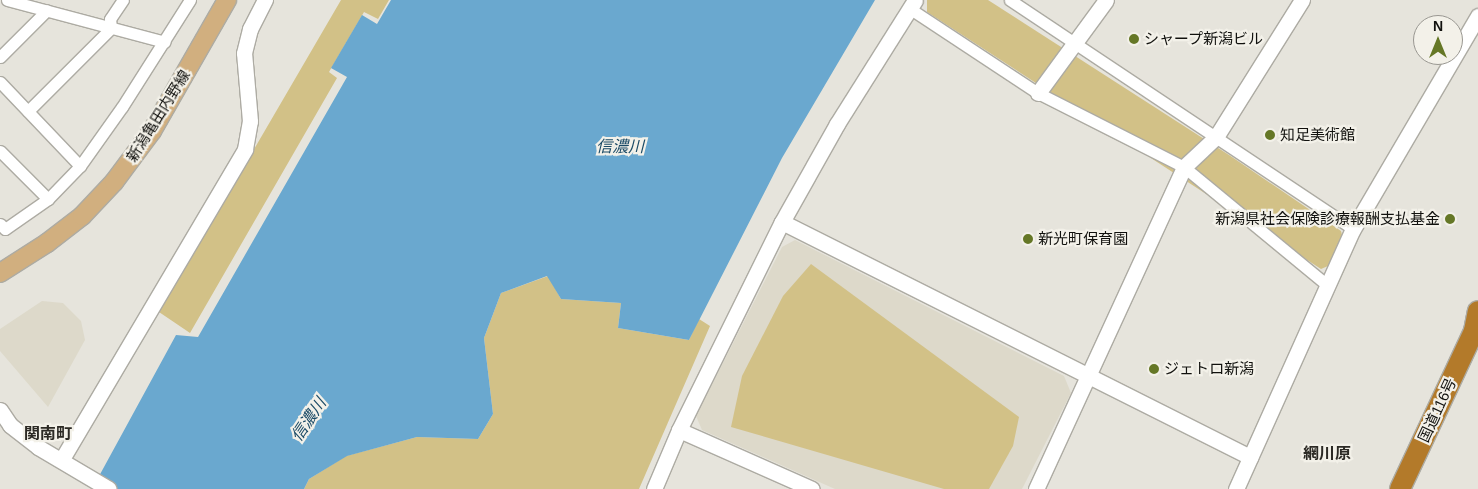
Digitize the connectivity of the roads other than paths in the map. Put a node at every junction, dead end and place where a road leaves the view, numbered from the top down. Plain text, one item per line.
1 (7, 0) edge
2 (123, 0) edge
3 (190, 0) edge
4 (227, 0) edge
5 (265, 0) edge
6 (1010, 0) edge
7 (1106, 0) edge
8 (1302, 0) edge
9 (0, 3) edge
10 (912, 4) edge
11 (47, 10) junction
12 (1478, 16) edge
13 (111, 28) junction
14 (164, 42) junction
15 (1075, 44) junction
16 (0, 57) edge
17 (0, 82) edge
18 (1038, 93) junction
19 (28, 111) junction
20 (1216, 137) junction
21 (0, 151) edge
22 (80, 166) junction
23 (1184, 167) junction
24 (48, 200) junction
25 (782, 222) junction
26 (2, 228) edge
27 (1353, 229) junction
28 (0, 273) edge
29 (1327, 285) junction
30 (1478, 311) edge
31 (1477, 330) edge
32 (1088, 376) junction
33 (0, 410) edge
34 (679, 430) junction
35 (1250, 456) junction
36 (62, 459) junction
37 (109, 489) edge
38 (654, 489) edge
39 (812, 489) edge
40 (1036, 489) edge
41 (1236, 489) edge
42 (1400, 489) edge

1 - 9 street
1 - 11 street
2 - 13 street
3 - 14 street
4 - 28 main road, 新潟亀田内野線
5 - 36 street
6 - 15 street
7 - 15 street
8 - 20 street
10 - 18 street
10 - 25 street
11 - 13 street
11 - 16 street
12 - 27 street
13 - 14 street
13 - 19 street
14 - 22 street
15 - 18 street
15 - 20 street
17 - 19 street
18 - 23 street
19 - 22 street
20 - 23 street
20 - 27 street
21 - 24 street
22 - 24 street
23 - 29 street
23 - 32 street
24 - 26 street
25 - 32 street
25 - 34 street
27 - 29 street
29 - 35 street
30 - 31 highway, 国道116号
31 - 42 highway, 国道116号
32 - 35 street
32 - 40 street
33 - 36 street
34 - 38 street
34 - 39 street
35 - 41 street
36 - 37 street

